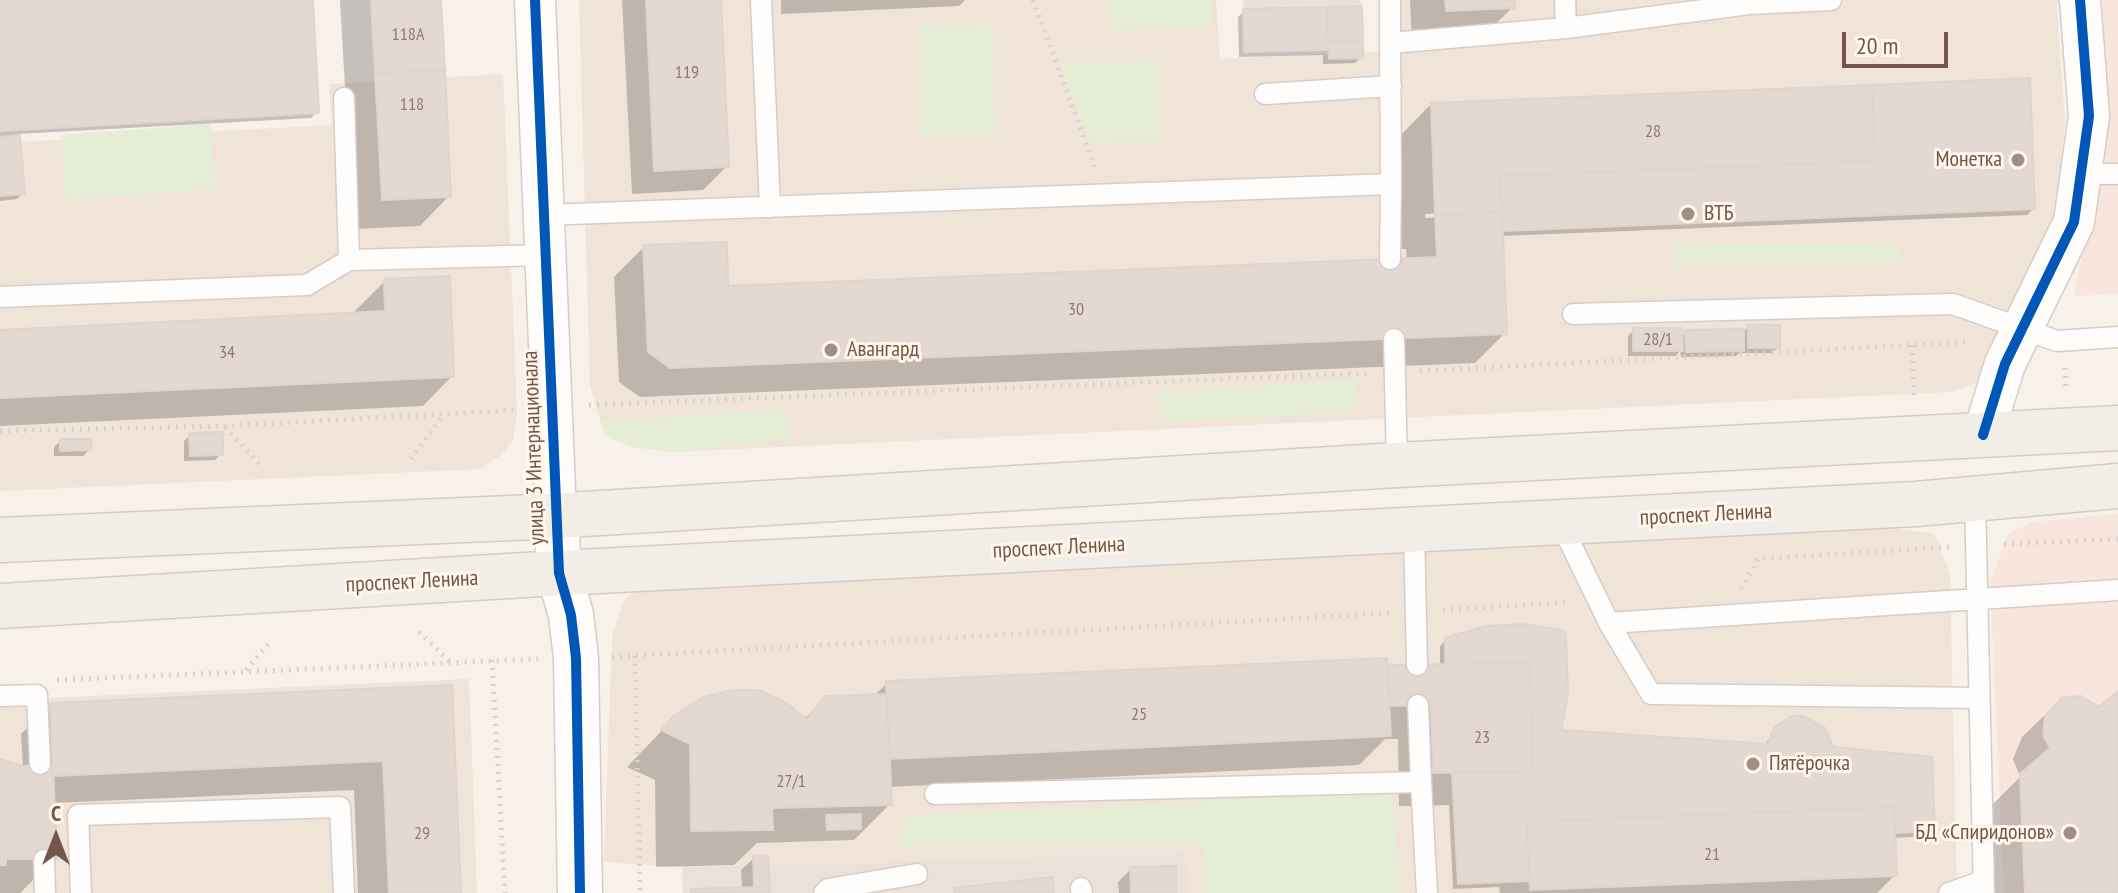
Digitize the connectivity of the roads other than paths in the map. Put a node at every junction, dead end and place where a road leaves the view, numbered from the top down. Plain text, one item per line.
1 (535, 0) edge
2 (761, 0) edge
3 (1390, 0) edge
4 (1565, 0) edge
5 (1831, 0) edge
6 (2080, 0) edge
7 (1748, 2) edge
8 (1566, 28) junction
9 (1390, 43) junction
10 (1391, 86) junction
11 (1265, 94) dead end
12 (344, 98) dead end
13 (2099, 174) edge
14 (1391, 184) junction
15 (770, 207) junction
16 (544, 215) junction
17 (546, 255) junction
18 (1390, 259) dead end
19 (349, 260) junction
20 (0, 297) edge
21 (1573, 314) dead end
22 (2020, 334) junction
23 (2118, 337) edge
24 (1394, 339) dead end
25 (2118, 428) edge
26 (1983, 435) junction
27 (1397, 465) junction
28 (2118, 486) edge
29 (1975, 498) junction
30 (556, 515) junction
31 (1560, 522) junction
32 (1414, 529) junction
33 (0, 540) edge
34 (559, 573) junction
35 (2118, 590) edge
36 (1978, 598) junction
37 (0, 606) edge
38 (1609, 623) junction
39 (1417, 665) dead end
40 (0, 696) edge
41 (1979, 698) junction
42 (1418, 705) dead end
43 (40, 764) dead end
44 (1421, 782) junction
45 (935, 794) dead end
46 (44, 860) dead end
47 (917, 874) dead end
48 (1984, 887) edge
49 (45, 893) edge
50 (81, 893) edge
51 (344, 893) edge
52 (580, 893) edge
53 (824, 893) edge
54 (1427, 893) edge
55 (1949, 893) edge

1 - 16 street, улица 3 Интернационала
2 - 15 lane
3 - 9 lane
4 - 8 lane
5 - 7 lane
6 - 13 street
7 - 8 lane
8 - 9 lane
9 - 10 lane
10 - 11 lane
10 - 14 lane
12 - 19 lane
13 - 22 street
14 - 15 lane
14 - 18 lane
15 - 16 lane
16 - 17 street, улица 3 Интернационала
17 - 19 lane
17 - 30 street, улица 3 Интернационала
19 - 20 lane
21 - 22 lane
22 - 23 lane
22 - 26 street
24 - 27 lane
25 - 26 main road
26 - 27 main road
26 - 29 main road
27 - 30 main road
28 - 29 main road, проспект Ленина
29 - 31 main road, проспект Ленина
29 - 36 lane
30 - 33 main road
30 - 34 street, улица 3 Интернационала
31 - 32 main road, проспект Ленина
31 - 38 lane
32 - 34 main road, проспект Ленина
32 - 39 lane
34 - 37 main road, проспект Ленина
34 - 52 street, улица 3 Интернационала
35 - 36 lane
36 - 38 lane
36 - 41 lane
38 - 41 lane
40 - 43 lane
41 - 48 lane
42 - 44 lane
44 - 45 lane
44 - 54 lane
46 - 49 lane
47 - 53 lane
48 - 55 lane
50 - 51 lane

